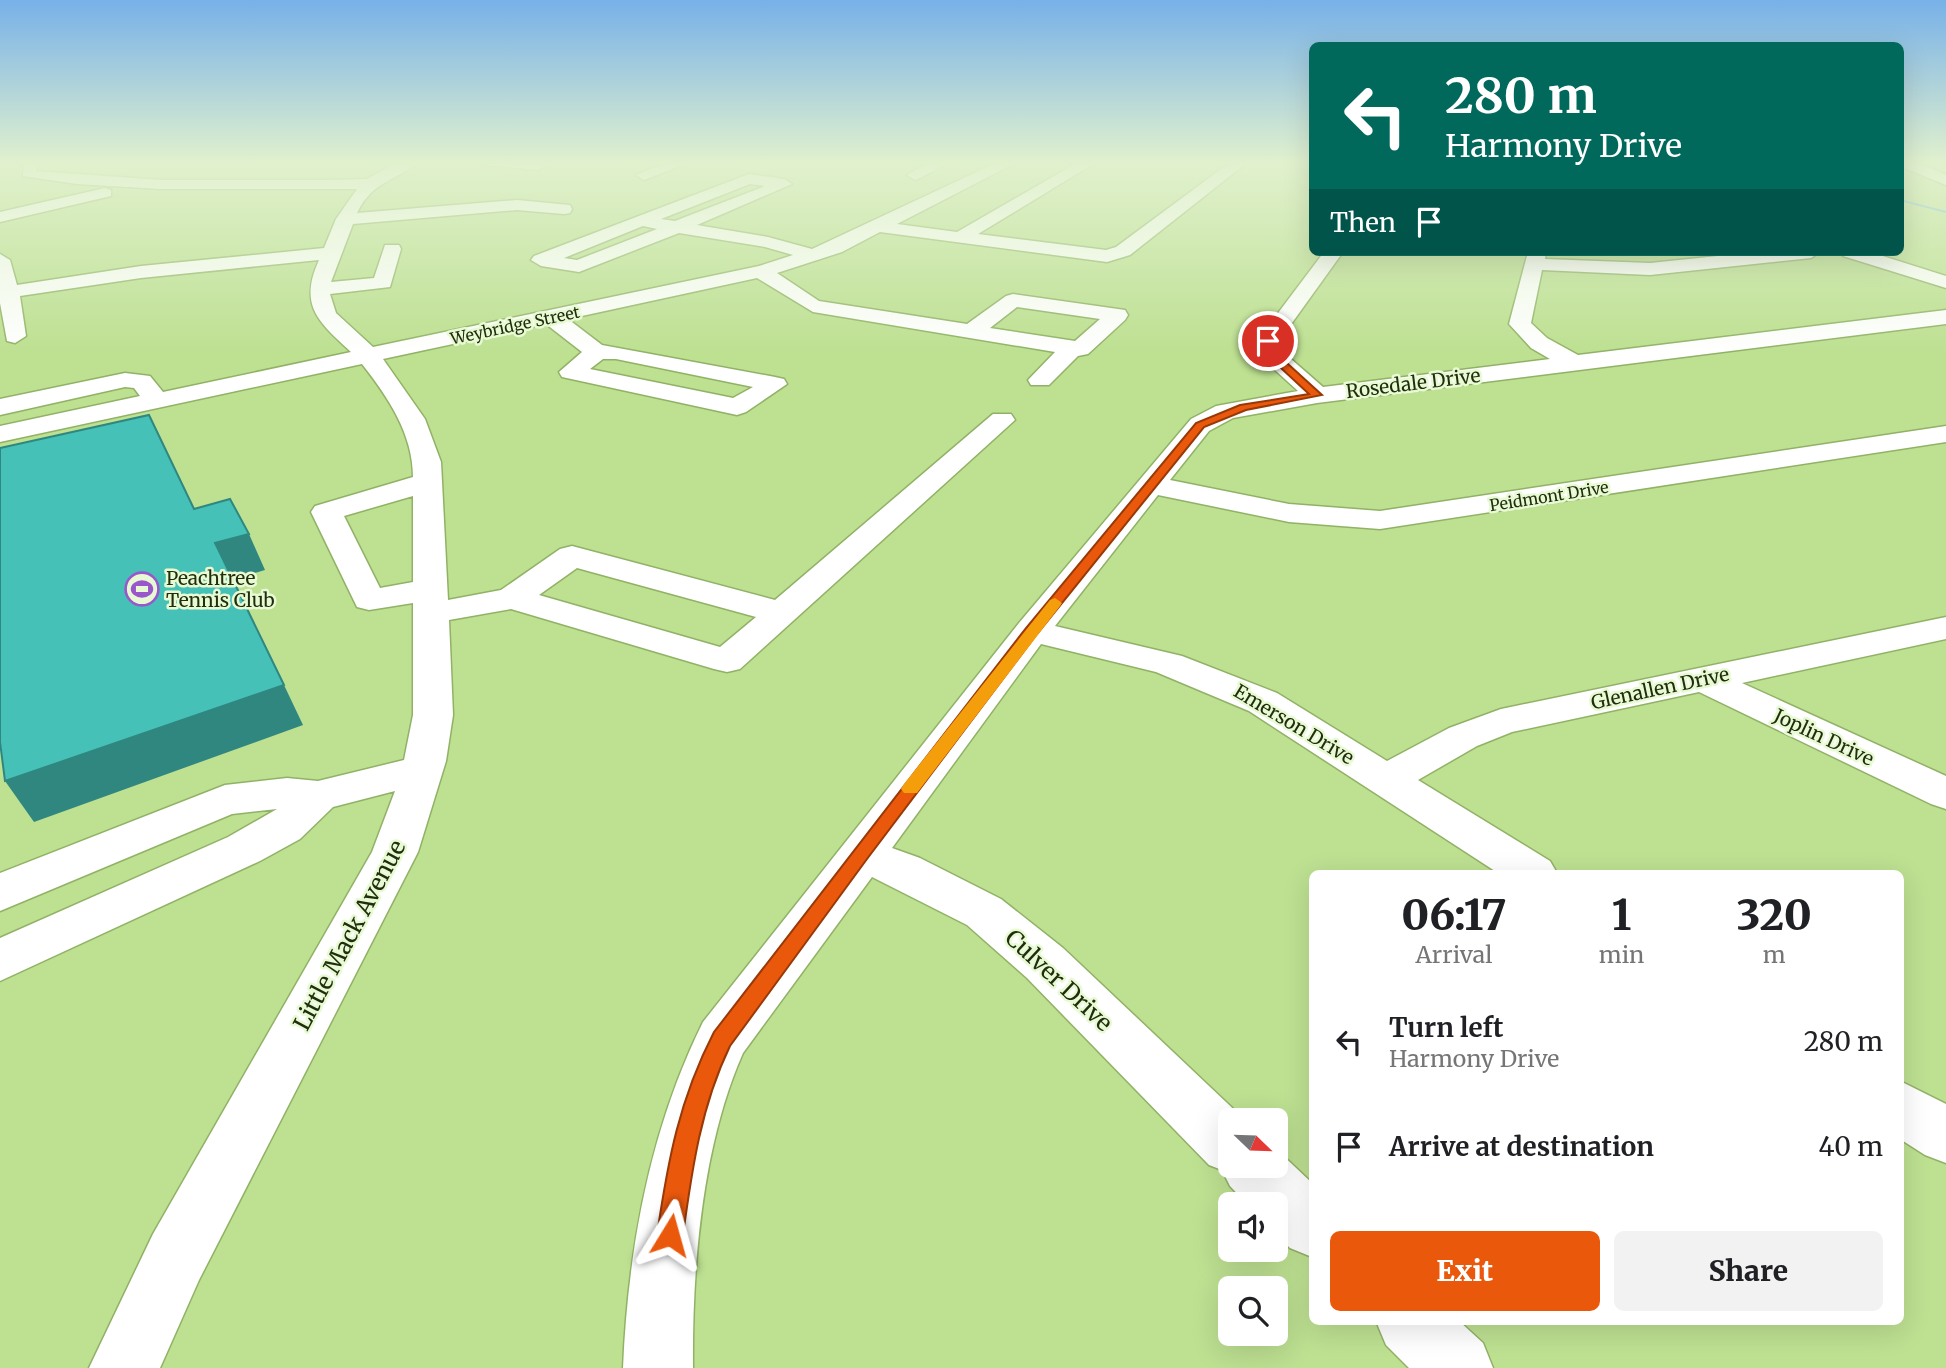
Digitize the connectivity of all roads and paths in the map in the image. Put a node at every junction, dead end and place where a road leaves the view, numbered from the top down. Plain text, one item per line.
1 (343, 225) edge
2 (631, 225) edge
3 (669, 225) edge
4 (680, 225) edge
5 (883, 225) edge
6 (981, 225) edge
7 (1158, 225) edge
8 (677, 226) junction
9 (879, 227) junction
10 (958, 238) junction
11 (392, 250) dead end
12 (332, 253) junction
13 (814, 256) junction
14 (1331, 256) edge
15 (1773, 256) edge
16 (1863, 256) edge
17 (1536, 258) edge
18 (0, 260) edge
19 (761, 272) junction
20 (1946, 282) edge
21 (321, 289) junction
22 (9, 292) junction
23 (1065, 308) junction
24 (551, 317) junction
25 (1946, 317) edge
26 (971, 332) junction
27 (15, 336) dead end
28 (1025, 341) junction
29 (1073, 348) junction
30 (597, 352) junction
31 (368, 357) junction
32 (1574, 363) junction
33 (1040, 380) dead end
34 (1317, 395) junction
35 (157, 401) junction
36 (0, 407) edge
37 (1002, 420) dead end
38 (0, 434) edge
39 (1946, 435) edge
40 (428, 482) junction
41 (1152, 485) junction
42 (512, 598) junction
43 (432, 601) junction
44 (782, 612) junction
45 (1946, 628) edge
46 (1032, 631) junction
47 (1702, 679) junction
48 (422, 770) junction
49 (1386, 780) junction
50 (1946, 794) edge
51 (318, 796) junction
52 (860, 854) junction
53 (1528, 870) edge
54 (0, 893) edge
55 (0, 961) edge
56 (1904, 1110) edge
57 (1218, 1133) edge
58 (1946, 1136) edge
59 (1263, 1178) edge
60 (1309, 1223) edge
61 (1414, 1325) edge
62 (124, 1368) edge
63 (659, 1368) edge
64 (1458, 1368) edge

1 - 12 street
2 - 8 street
3 - 8 street
4 - 8 street
5 - 9 street, Weybridge Street
6 - 10 street
7 - 10 street
8 - 13 street
9 - 10 street
9 - 13 street, Weybridge Street
11 - 21 street
12 - 21 street
12 - 22 street
13 - 19 street, Weybridge Street
14 - 34 street
15 - 17 street
16 - 20 street
17 - 32 street
18 - 22 street
19 - 24 street, Weybridge Street
19 - 26 street
21 - 31 street, Little Mack Avenue
22 - 27 street
23 - 26 street
23 - 28 street
23 - 29 street
24 - 30 street
24 - 31 street, Weybridge Street
25 - 32 street, Rosedale Drive
26 - 28 street
28 - 29 street
29 - 33 street
30 - 30 street
31 - 35 street, Weybridge Street
31 - 40 street, Little Mack Avenue
32 - 34 street, Rosedale Drive
34 - 41 street, Rosedale Drive
35 - 36 street
35 - 38 street, Weybridge Street
37 - 44 street
39 - 41 street, Peidmont Drive
40 - 43 street, Little Mack Avenue
40 - 43 street
41 - 46 street, Rosedale Drive
42 - 43 street
42 - 44 street
42 - 44 street
43 - 48 street, Little Mack Avenue
45 - 47 street, Glenallen Drive
46 - 49 street, Emerson Drive
46 - 52 street, Rosedale Drive
47 - 49 street, Glenallen Drive
47 - 50 street, Joplin Drive
48 - 51 street
48 - 62 street, Little Mack Avenue
49 - 53 street, Emerson Drive
51 - 54 street
51 - 55 street
52 - 57 street, Culver Drive
52 - 63 street, Rosedale Drive
56 - 58 street
59 - 60 street
61 - 64 street

